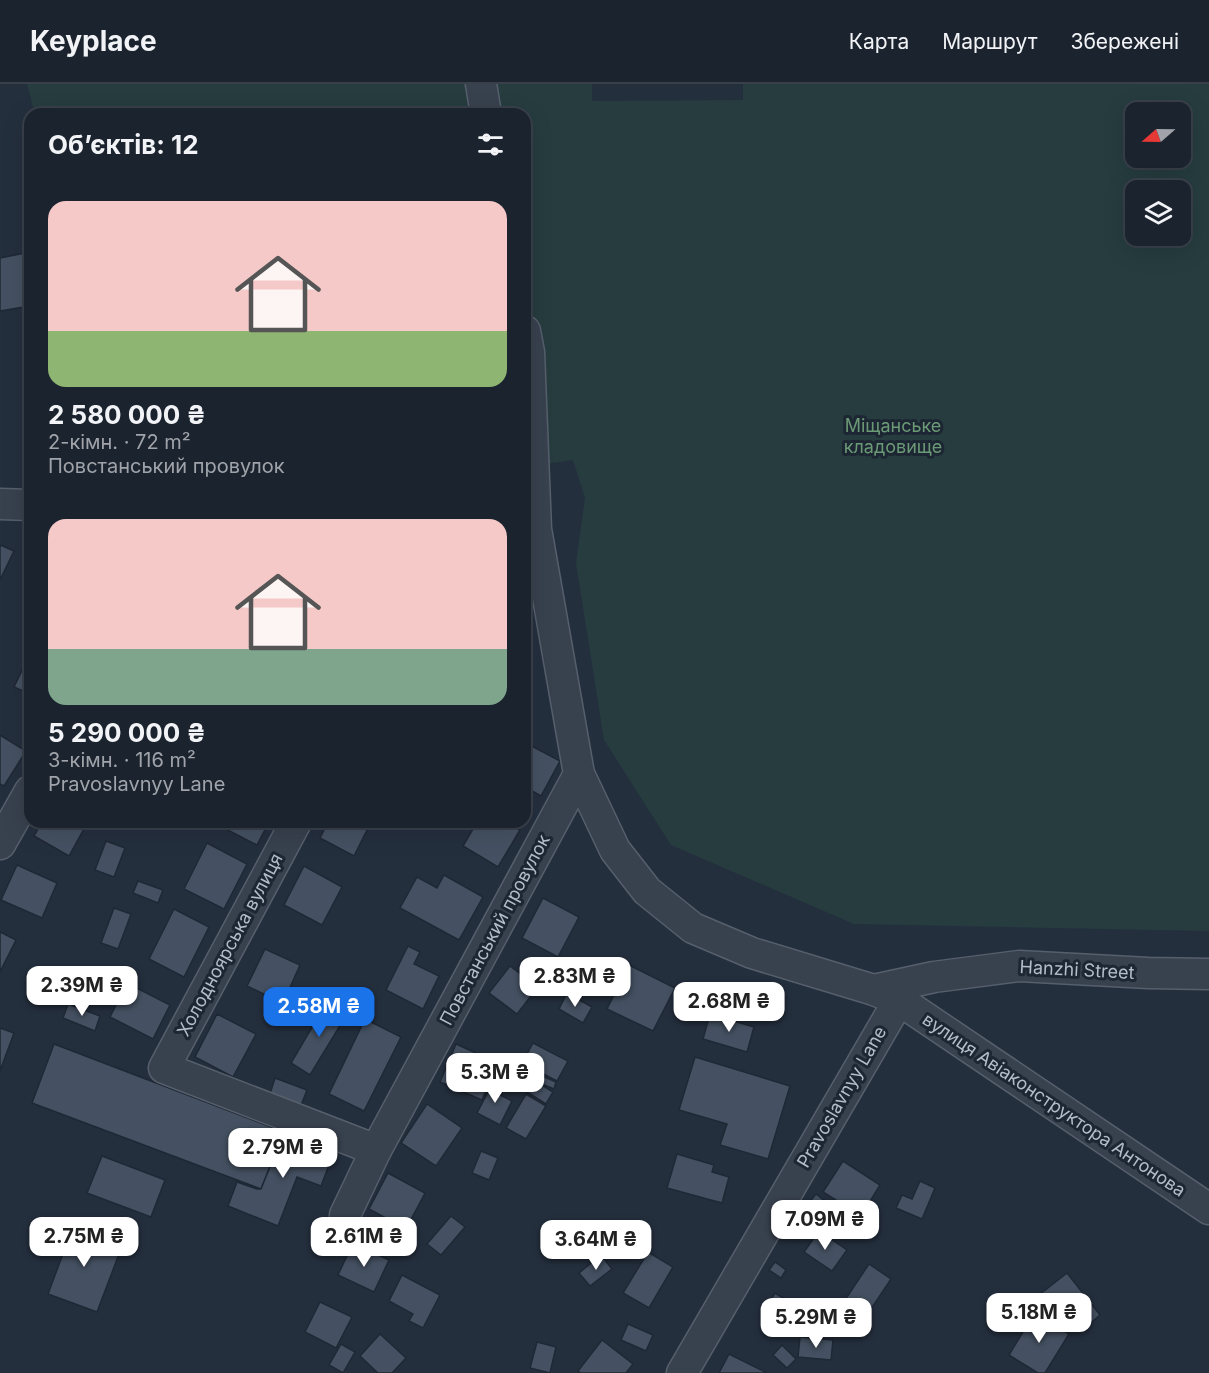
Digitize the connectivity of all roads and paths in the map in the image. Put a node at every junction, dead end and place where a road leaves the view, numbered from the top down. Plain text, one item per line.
1 (481, 84) edge
2 (485, 108) edge
3 (0, 504) edge
4 (24, 505) edge
5 (531, 535) edge
6 (579, 774) junction
7 (24, 802) edge
8 (293, 828) edge
9 (0, 844) edge
10 (1209, 974) edge
11 (886, 995) junction
12 (376, 1150) junction
13 (1209, 1209) edge
14 (345, 1215) dead end
15 (682, 1373) edge

1 - 2 street
3 - 4 street
5 - 6 street
6 - 11 street
6 - 12 street, Повстанський провулок
7 - 9 street
8 - 12 street, Холодноярська вулиця
10 - 11 street, Hanzhi Street
11 - 13 street, вулиця Авіаконструктора Антонова
11 - 15 street, Pravoslavnyy Lane
12 - 14 street, Повстанський провулок

